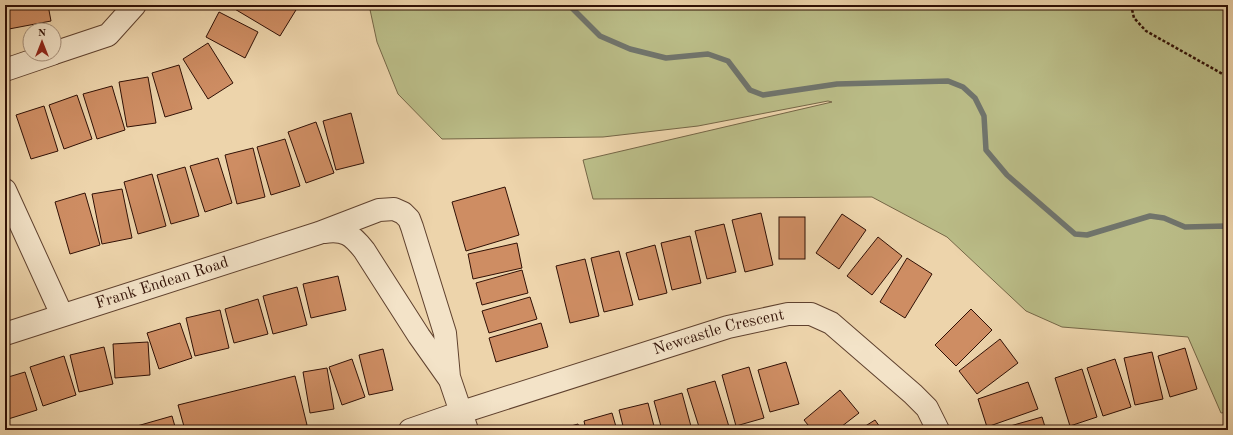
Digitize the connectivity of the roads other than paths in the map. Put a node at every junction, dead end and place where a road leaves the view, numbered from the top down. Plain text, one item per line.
1 (135, 5) edge
2 (62, 51) edge
3 (29, 62) edge
4 (5, 70) edge
5 (5, 190) edge
6 (378, 210) junction
7 (319, 233) junction
8 (364, 250) junction
9 (62, 315) junction
10 (5, 334) edge
11 (449, 377) junction
12 (464, 421) edge
13 (410, 430) edge
14 (938, 430) edge

1 - 2 street
3 - 4 street
5 - 9 street
6 - 7 street, Frank Endean Road
6 - 8 street, Frank Endean Road
6 - 11 street, Frank Endean Road
7 - 8 street, Frank Endean Road
7 - 9 street, Frank Endean Road
8 - 11 street, Frank Endean Road
9 - 10 street, Frank Endean Road
11 - 12 street, Frank Endean Road
12 - 13 street, Newcastle Crescent
12 - 14 street, Newcastle Crescent

